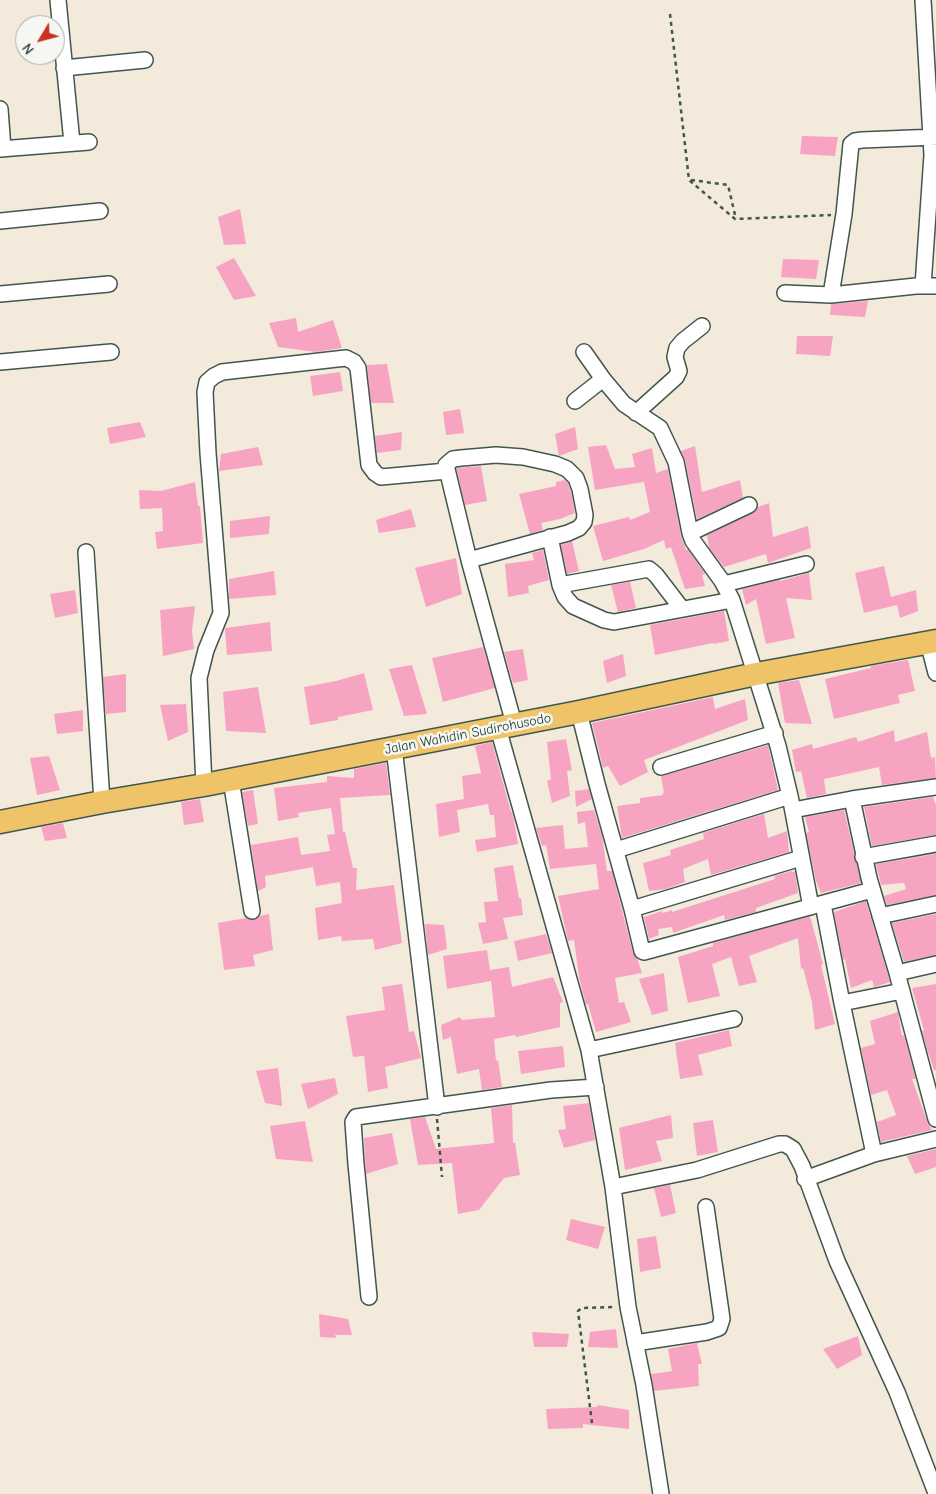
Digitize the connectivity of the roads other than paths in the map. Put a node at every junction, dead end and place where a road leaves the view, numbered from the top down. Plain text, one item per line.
1 (58, 0) edge
2 (923, 0) edge
3 (145, 60) dead end
4 (64, 68) junction
5 (0, 109) edge
6 (934, 137) edge
7 (90, 142) dead end
8 (72, 143) junction
9 (2, 149) edge
10 (100, 211) dead end
11 (0, 221) edge
12 (109, 284) dead end
13 (930, 286) edge
14 (785, 293) dead end
15 (0, 294) edge
16 (831, 295) junction
17 (702, 326) dead end
18 (111, 352) dead end
19 (584, 352) dead end
20 (0, 362) edge
21 (603, 379) junction
22 (575, 401) dead end
23 (636, 412) junction
24 (447, 471) junction
25 (749, 505) dead end
26 (690, 534) junction
27 (550, 537) junction
28 (86, 552) dead end
29 (469, 560) junction
30 (806, 564) dead end
31 (724, 584) junction
32 (560, 585) junction
33 (732, 600) junction
34 (682, 609) junction
35 (932, 642) edge
36 (936, 673) edge
37 (756, 674) junction
38 (580, 712) junction
39 (506, 726) junction
40 (775, 733) junction
41 (394, 748) junction
42 (661, 767) dead end
43 (231, 780) junction
44 (204, 785) junction
45 (936, 788) edge
46 (852, 799) junction
47 (102, 802) junction
48 (792, 803) junction
49 (0, 822) edge
50 (936, 844) edge
51 (616, 850) junction
52 (863, 857) junction
53 (802, 858) junction
54 (872, 890) junction
55 (936, 904) edge
56 (817, 905) junction
57 (632, 909) junction
58 (252, 911) dead end
59 (880, 916) junction
60 (936, 964) edge
61 (897, 973) junction
62 (902, 991) junction
63 (842, 1003) junction
64 (734, 1019) dead end
65 (589, 1050) junction
66 (596, 1087) junction
67 (437, 1107) junction
68 (936, 1119) edge
69 (936, 1139) edge
70 (874, 1154) junction
71 (805, 1179) junction
72 (612, 1187) junction
73 (706, 1207) dead end
74 (369, 1297) dead end
75 (635, 1343) junction
76 (936, 1493) edge
77 (661, 1494) edge

1 - 4 street
2 - 6 street
3 - 4 street
4 - 8 street
5 - 9 street
6 - 13 street
6 - 16 street
7 - 8 street
8 - 9 street
10 - 11 street
12 - 15 street
13 - 16 street
14 - 16 street
17 - 23 street
18 - 20 street
19 - 21 street
21 - 22 street
21 - 23 street
23 - 26 street
24 - 27 street
24 - 29 street
24 - 44 street
25 - 26 street
26 - 31 street
27 - 29 street
27 - 32 street
28 - 47 street
29 - 39 street
30 - 31 street
31 - 33 street
32 - 34 street
32 - 34 street
33 - 34 street
33 - 37 street
35 - 36 street
35 - 37 highway, Jalan Wahidin Sudirohusodo
37 - 38 highway, Jalan Wahidin Sudirohusodo
37 - 40 street
38 - 39 highway, Jalan Wahidin Sudirohusodo
38 - 51 street
39 - 41 highway, Jalan Wahidin Sudirohusodo
39 - 65 street
40 - 42 street
40 - 48 street
41 - 43 highway, Jalan Wahidin Sudirohusodo
41 - 67 street
43 - 44 highway, Jalan Wahidin Sudirohusodo
43 - 58 street
44 - 47 highway, Jalan Wahidin Sudirohusodo
45 - 46 street
46 - 48 street
46 - 52 street
47 - 49 highway, Jalan Wahidin Sudirohusodo
48 - 51 street
48 - 53 street
50 - 52 street
51 - 57 street
52 - 54 street
53 - 56 street
53 - 57 street
54 - 56 street
54 - 59 street
55 - 59 street
56 - 57 street
56 - 63 street
59 - 61 street
60 - 61 street
61 - 62 street
62 - 63 street
62 - 68 street
63 - 70 street
64 - 65 street
65 - 66 street
66 - 67 street
66 - 72 street
67 - 74 street
69 - 70 street
70 - 71 street
71 - 72 street
71 - 76 street
72 - 75 street
73 - 75 street
75 - 77 street

